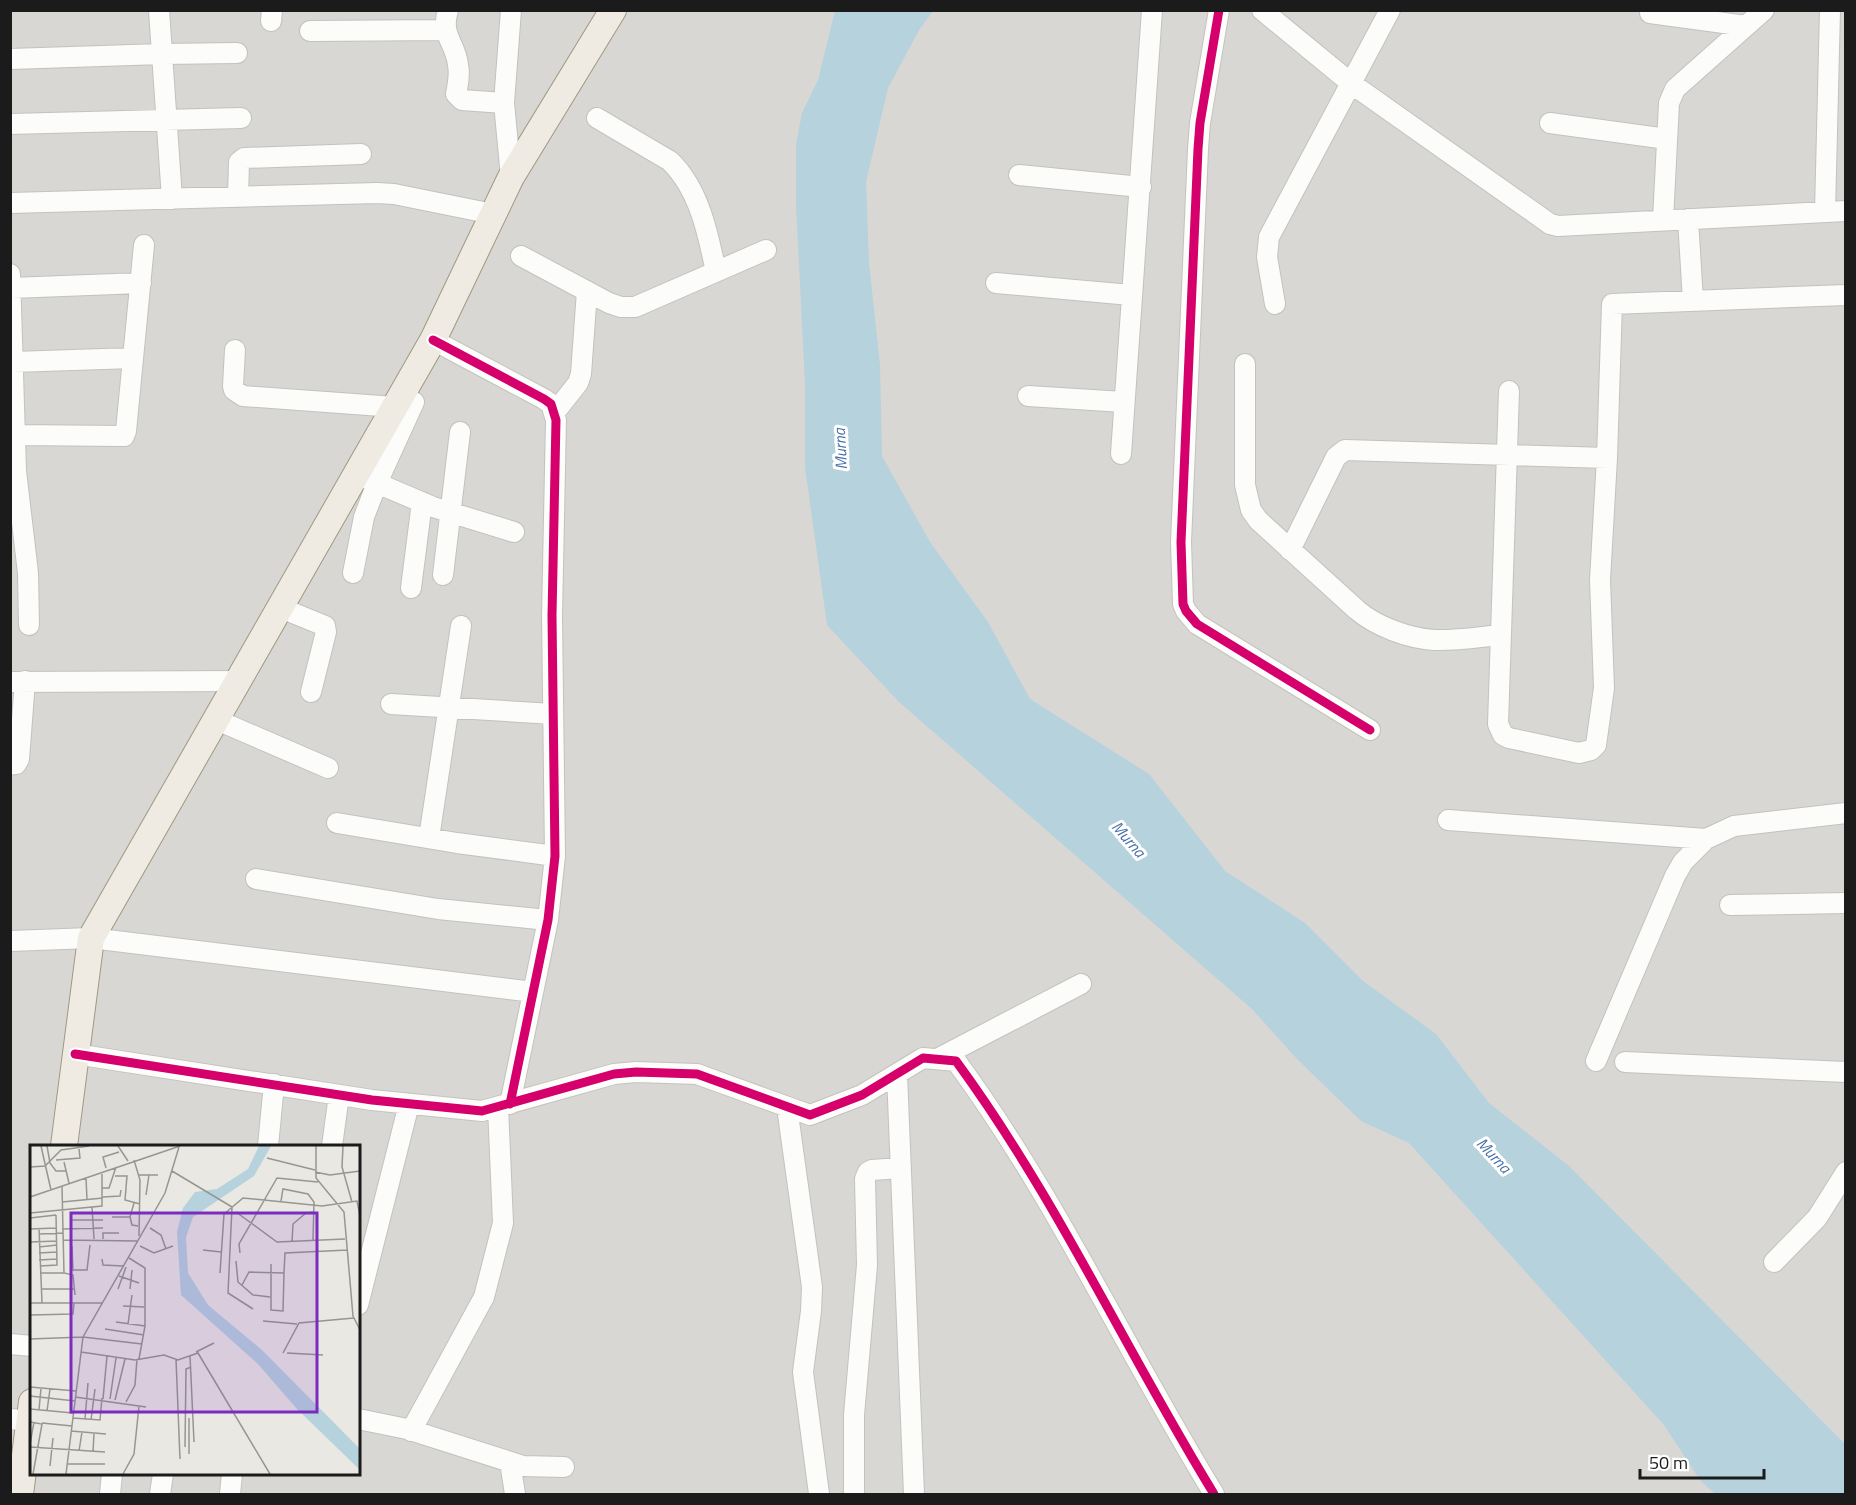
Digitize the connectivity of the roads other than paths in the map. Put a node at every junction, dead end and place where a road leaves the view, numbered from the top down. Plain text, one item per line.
1 (159, 10) edge
2 (511, 10) edge
3 (613, 10) edge
4 (1152, 10) edge
5 (1219, 10) edge
6 (1262, 10) edge
7 (1390, 10) edge
8 (1764, 10) edge
9 (1830, 10) edge
10 (1650, 13) dead end
11 (446, 20) edge
12 (1746, 26) junction
13 (310, 31) dead end
14 (162, 54) junction
15 (237, 54) dead end
16 (10, 59) edge
17 (1352, 84) junction
18 (504, 103) junction
19 (166, 118) junction
20 (241, 118) dead end
21 (597, 118) dead end
22 (1550, 123) dead end
23 (10, 124) edge
24 (1667, 139) junction
25 (360, 154) dead end
26 (1019, 175) dead end
27 (511, 177) junction
28 (1141, 187) junction
29 (238, 197) junction
30 (172, 199) junction
31 (10, 203) edge
32 (1845, 211) edge
33 (1825, 212) junction
34 (494, 214) junction
35 (1688, 219) junction
36 (1662, 220) junction
37 (144, 245) dead end
38 (766, 250) dead end
39 (521, 256) dead end
40 (716, 272) junction
41 (10, 274) edge
42 (141, 283) junction
43 (996, 284) dead end
44 (11, 288) edge
45 (587, 291) junction
46 (1131, 295) junction
47 (1845, 295) edge
48 (1693, 301) junction
49 (1275, 304) dead end
50 (11, 319) edge
51 (433, 340) junction
52 (235, 350) dead end
53 (134, 358) junction
54 (13, 362) junction
55 (1245, 364) dead end
56 (1509, 391) dead end
57 (1028, 396) dead end
58 (1124, 402) junction
59 (405, 404) junction
60 (555, 412) junction
61 (460, 432) dead end
62 (15, 435) junction
63 (1121, 454) dead end
64 (1505, 456) junction
65 (1607, 458) junction
66 (13, 471) edge
67 (367, 479) junction
68 (422, 502) junction
69 (450, 513) junction
70 (514, 532) dead end
71 (17, 536) edge
72 (1290, 549) junction
73 (19, 573) edge
74 (353, 573) dead end
75 (443, 575) dead end
76 (411, 588) dead end
77 (281, 608) junction
78 (29, 625) dead end
79 (461, 626) dead end
80 (1500, 635) junction
81 (18, 681) edge
82 (240, 681) junction
83 (311, 692) dead end
84 (391, 704) dead end
85 (449, 706) junction
86 (553, 714) junction
87 (217, 720) junction
88 (1370, 730) dead end
89 (10, 765) edge
90 (328, 768) dead end
91 (1845, 813) edge
92 (1448, 820) dead end
93 (337, 823) dead end
94 (429, 838) junction
95 (1706, 839) junction
96 (555, 856) junction
97 (256, 879) dead end
98 (1845, 903) edge
99 (1730, 905) dead end
100 (548, 920) junction
101 (92, 938) junction
102 (10, 941) edge
103 (1081, 984) dead end
104 (533, 992) junction
105 (75, 1054) junction
106 (936, 1059) junction
107 (1596, 1061) dead end
108 (1625, 1062) dead end
109 (1845, 1072) edge
110 (897, 1074) junction
111 (274, 1084) junction
112 (339, 1095) junction
113 (409, 1104) junction
114 (504, 1106) junction
115 (787, 1107) junction
116 (64, 1145) edge
117 (268, 1145) edge
118 (332, 1145) edge
119 (901, 1168) junction
120 (1845, 1172) edge
121 (1774, 1262) dead end
122 (360, 1297) edge
123 (10, 1344) edge
124 (30, 1346) edge
125 (24, 1414) edge
126 (360, 1419) edge
127 (411, 1431) junction
128 (510, 1462) junction
129 (564, 1467) dead end
130 (112, 1475) edge
131 (163, 1475) edge
132 (232, 1475) edge
133 (20, 1494) edge
134 (110, 1494) edge
135 (160, 1494) edge
136 (230, 1494) edge
137 (515, 1494) edge
138 (819, 1494) edge
139 (854, 1494) edge
140 (914, 1494) edge
141 (1214, 1494) edge

1 - 14 street
2 - 18 street
3 - 27 main road
4 - 28 street
5 - 88 street
6 - 17 street
7 - 17 street
8 - 12 street
9 - 33 street
10 - 12 street
11 - 13 street
11 - 18 street
12 - 24 street
14 - 15 street
14 - 16 street
14 - 19 street
17 - 36 street
17 - 49 street
18 - 27 street
19 - 20 street
19 - 23 street
19 - 30 street
21 - 40 street
22 - 24 street
24 - 36 street
25 - 29 street
26 - 28 street
27 - 34 main road
28 - 46 street
29 - 30 street
29 - 34 street
30 - 31 street
32 - 33 street
33 - 35 street
34 - 51 main road
35 - 36 street
35 - 48 street
37 - 42 street
38 - 40 street
39 - 45 street
40 - 45 street
41 - 44 street
42 - 44 street
42 - 53 street
43 - 46 street
44 - 50 street
45 - 60 street
46 - 58 street
47 - 48 street
48 - 65 street
50 - 54 street
51 - 59 main road
51 - 60 street
52 - 59 street
53 - 54 street
53 - 62 street
54 - 62 street
55 - 72 street
56 - 64 street
57 - 58 street
58 - 63 street
59 - 67 main road
60 - 86 street
61 - 69 street
62 - 66 street
64 - 65 street
64 - 72 street
64 - 80 street
65 - 80 street
66 - 71 street
67 - 68 street
67 - 74 street
67 - 77 main road
68 - 69 street
68 - 76 street
69 - 70 street
69 - 75 street
71 - 73 street
72 - 80 street
73 - 78 street
77 - 82 main road
77 - 83 street
79 - 85 street
81 - 82 street
81 - 89 street
82 - 87 main road
84 - 85 street
85 - 86 street
85 - 94 street
86 - 96 street
87 - 90 street
87 - 101 main road
91 - 95 street
92 - 95 street
93 - 94 street
94 - 96 street
95 - 107 street
96 - 100 street
97 - 100 street
98 - 99 street
100 - 104 street
101 - 102 street
101 - 104 street
101 - 105 main road
103 - 106 street
104 - 114 street
105 - 111 street
105 - 116 main road
106 - 110 street
106 - 141 street
108 - 109 street
110 - 115 street
110 - 119 street
111 - 112 street
111 - 117 street
112 - 113 street
112 - 118 street
113 - 114 street
113 - 122 street
114 - 115 street
114 - 127 street
115 - 138 street
119 - 139 street
119 - 140 street
120 - 121 street
123 - 124 street
125 - 133 main road
126 - 127 street
127 - 128 street
128 - 129 street
128 - 137 street
130 - 134 street
131 - 135 street
132 - 136 street

